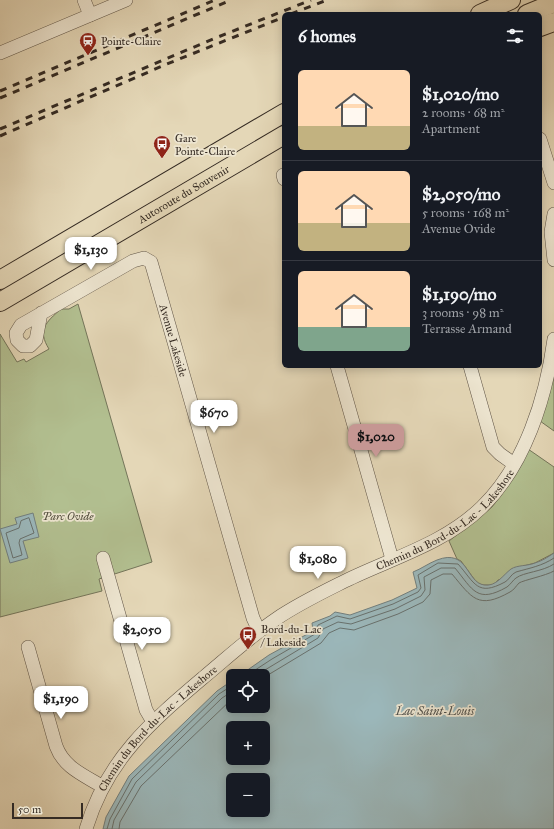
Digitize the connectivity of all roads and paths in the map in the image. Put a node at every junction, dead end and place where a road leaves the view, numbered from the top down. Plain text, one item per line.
1 (84, 0) edge
2 (126, 0) edge
3 (512, 0) edge
4 (554, 3) edge
5 (485, 12) edge
6 (532, 12) edge
7 (90, 15) junction
8 (554, 22) edge
9 (542, 26) edge
10 (0, 53) edge
11 (282, 114) edge
12 (282, 137) edge
13 (542, 145) edge
14 (554, 183) edge
15 (554, 214) edge
16 (554, 260) edge
17 (0, 280) edge
18 (0, 302) edge
19 (41, 313) dead end
20 (554, 339) edge
21 (338, 368) edge
22 (471, 368) edge
23 (514, 464) junction
24 (103, 558) dead end
25 (392, 559) junction
26 (259, 631) junction
27 (28, 647) dead end
28 (153, 722) junction
29 (103, 787) junction
30 (86, 829) edge

1 - 7 street
2 - 7 street
3 - 5 highway
4 - 6 highway
7 - 10 street
8 - 9 highway
11 - 17 highway, Autoroute du Souvenir
12 - 18 highway, Autoroute du Souvenir
13 - 14 street
15 - 16 street
19 - 26 street, Avenue Lakeside
20 - 23 street, Chemin du Bord-du-Lac - Lakeshore
21 - 25 street
22 - 23 street
23 - 25 street, Chemin du Bord-du-Lac - Lakeshore
24 - 28 street
25 - 26 street, Chemin du Bord-du-Lac - Lakeshore
26 - 28 street, Chemin du Bord-du-Lac - Lakeshore
27 - 29 street
28 - 29 street, Chemin du Bord-du-Lac - Lakeshore
29 - 30 street, Chemin du Bord-du-Lac - Lakeshore

